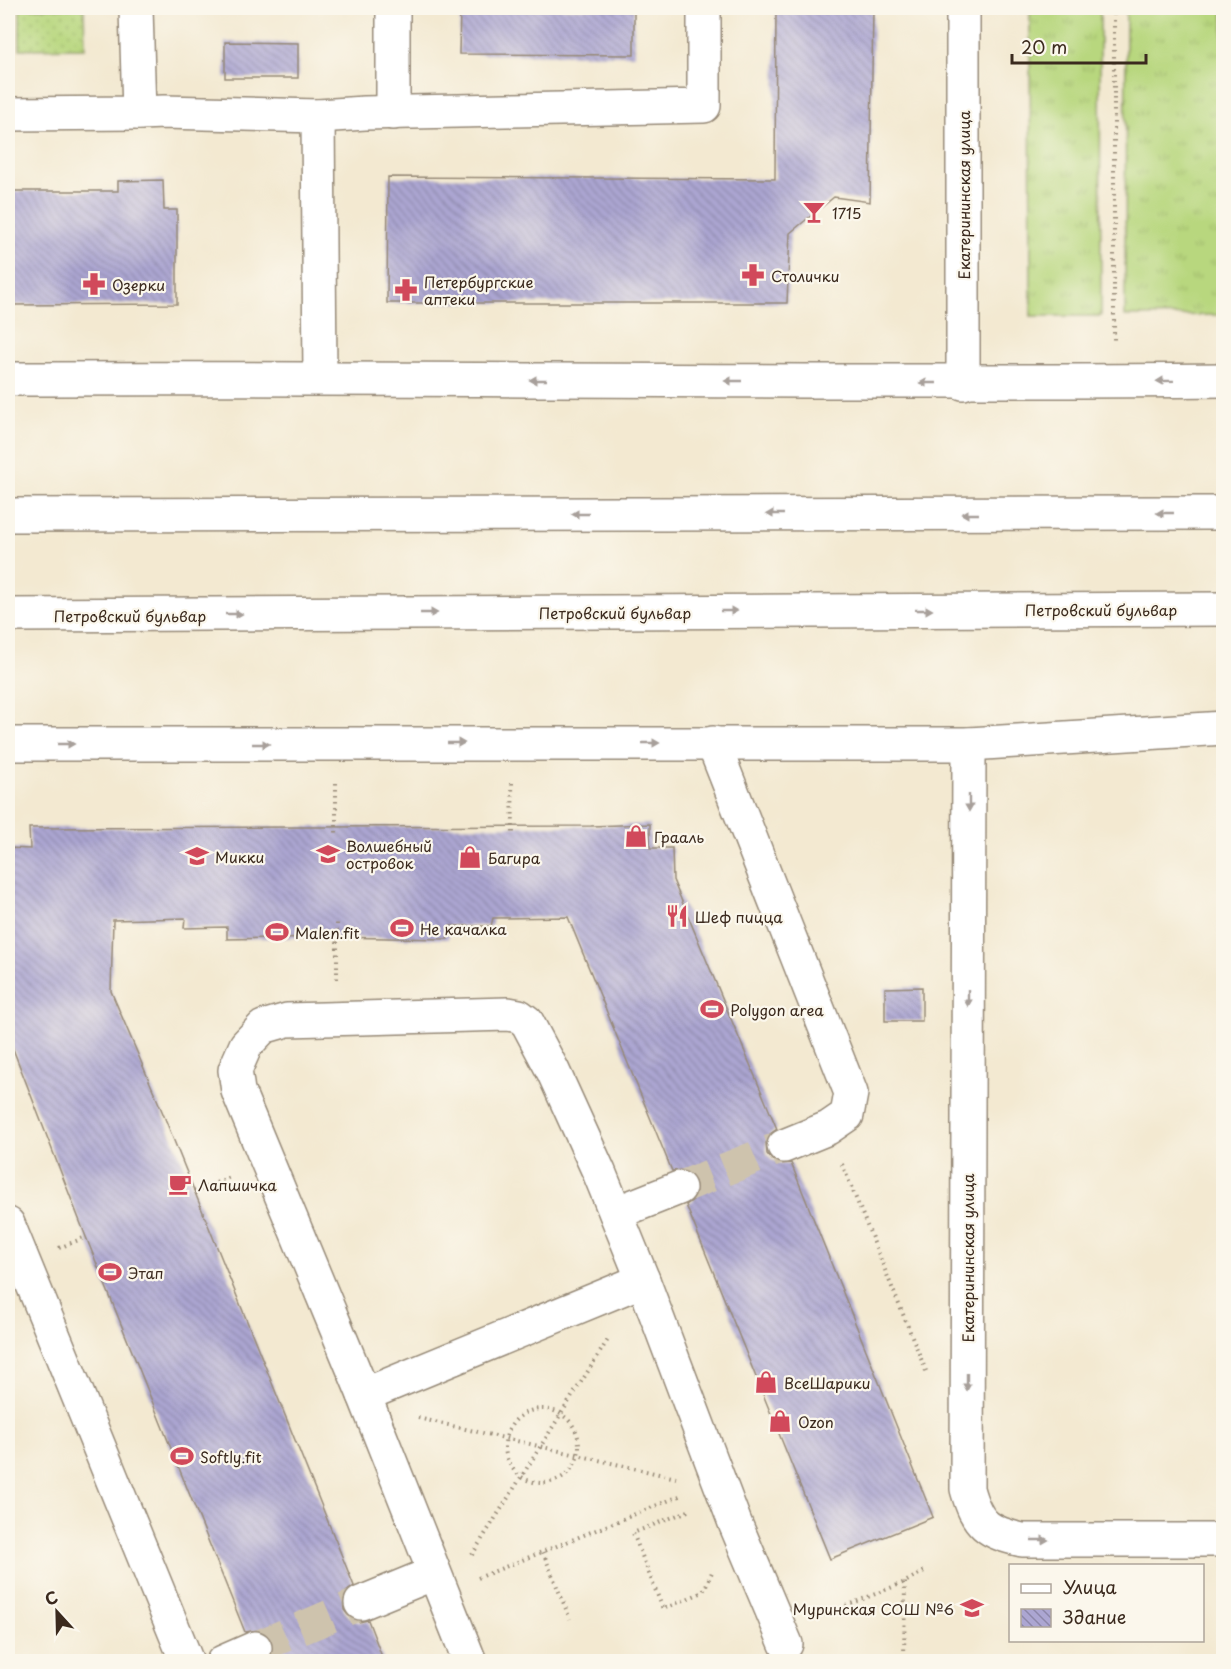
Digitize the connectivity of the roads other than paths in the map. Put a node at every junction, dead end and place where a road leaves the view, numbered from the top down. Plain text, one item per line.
1 (136, 8) edge
2 (393, 8) edge
3 (704, 8) edge
4 (963, 8) edge
5 (139, 113) junction
6 (393, 113) junction
7 (8, 114) edge
8 (318, 116) junction
9 (320, 378) junction
10 (8, 380) edge
11 (1224, 380) edge
12 (963, 383) junction
13 (1224, 513) edge
14 (8, 515) edge
15 (1224, 609) edge
16 (8, 615) edge
17 (1224, 728) edge
18 (713, 743) junction
19 (8, 744) edge
20 (969, 744) junction
21 (784, 1146) tunnel mouth
22 (679, 1188) tunnel mouth
23 (616, 1213) junction
24 (8, 1224) edge
25 (648, 1292) junction
26 (369, 1408) junction
27 (1224, 1540) edge
28 (448, 1582) junction
29 (361, 1603) tunnel mouth
30 (784, 1638) road end
31 (255, 1648) tunnel mouth
32 (187, 1662) edge
33 (224, 1662) edge
34 (470, 1662) edge

1 - 5 street
2 - 6 street
3 - 6 street
4 - 12 street, Екатерининская улица
5 - 7 street
5 - 8 street
6 - 8 street
8 - 9 street
9 - 10 street
12 -> 9 street
11 -> 12 street
13 -> 14 street
16 -> 15 street, Петровский бульвар
17 - 20 street
19 -> 18 street
18 - 20 street
18 - 21 street
20 -> 27 street, Екатерининская улица
22 - 23 street
23 - 25 street
23 - 26 street
24 - 32 street
25 - 26 street
25 - 30 street
26 - 28 street
28 - 29 street
28 - 34 street
31 - 33 street

